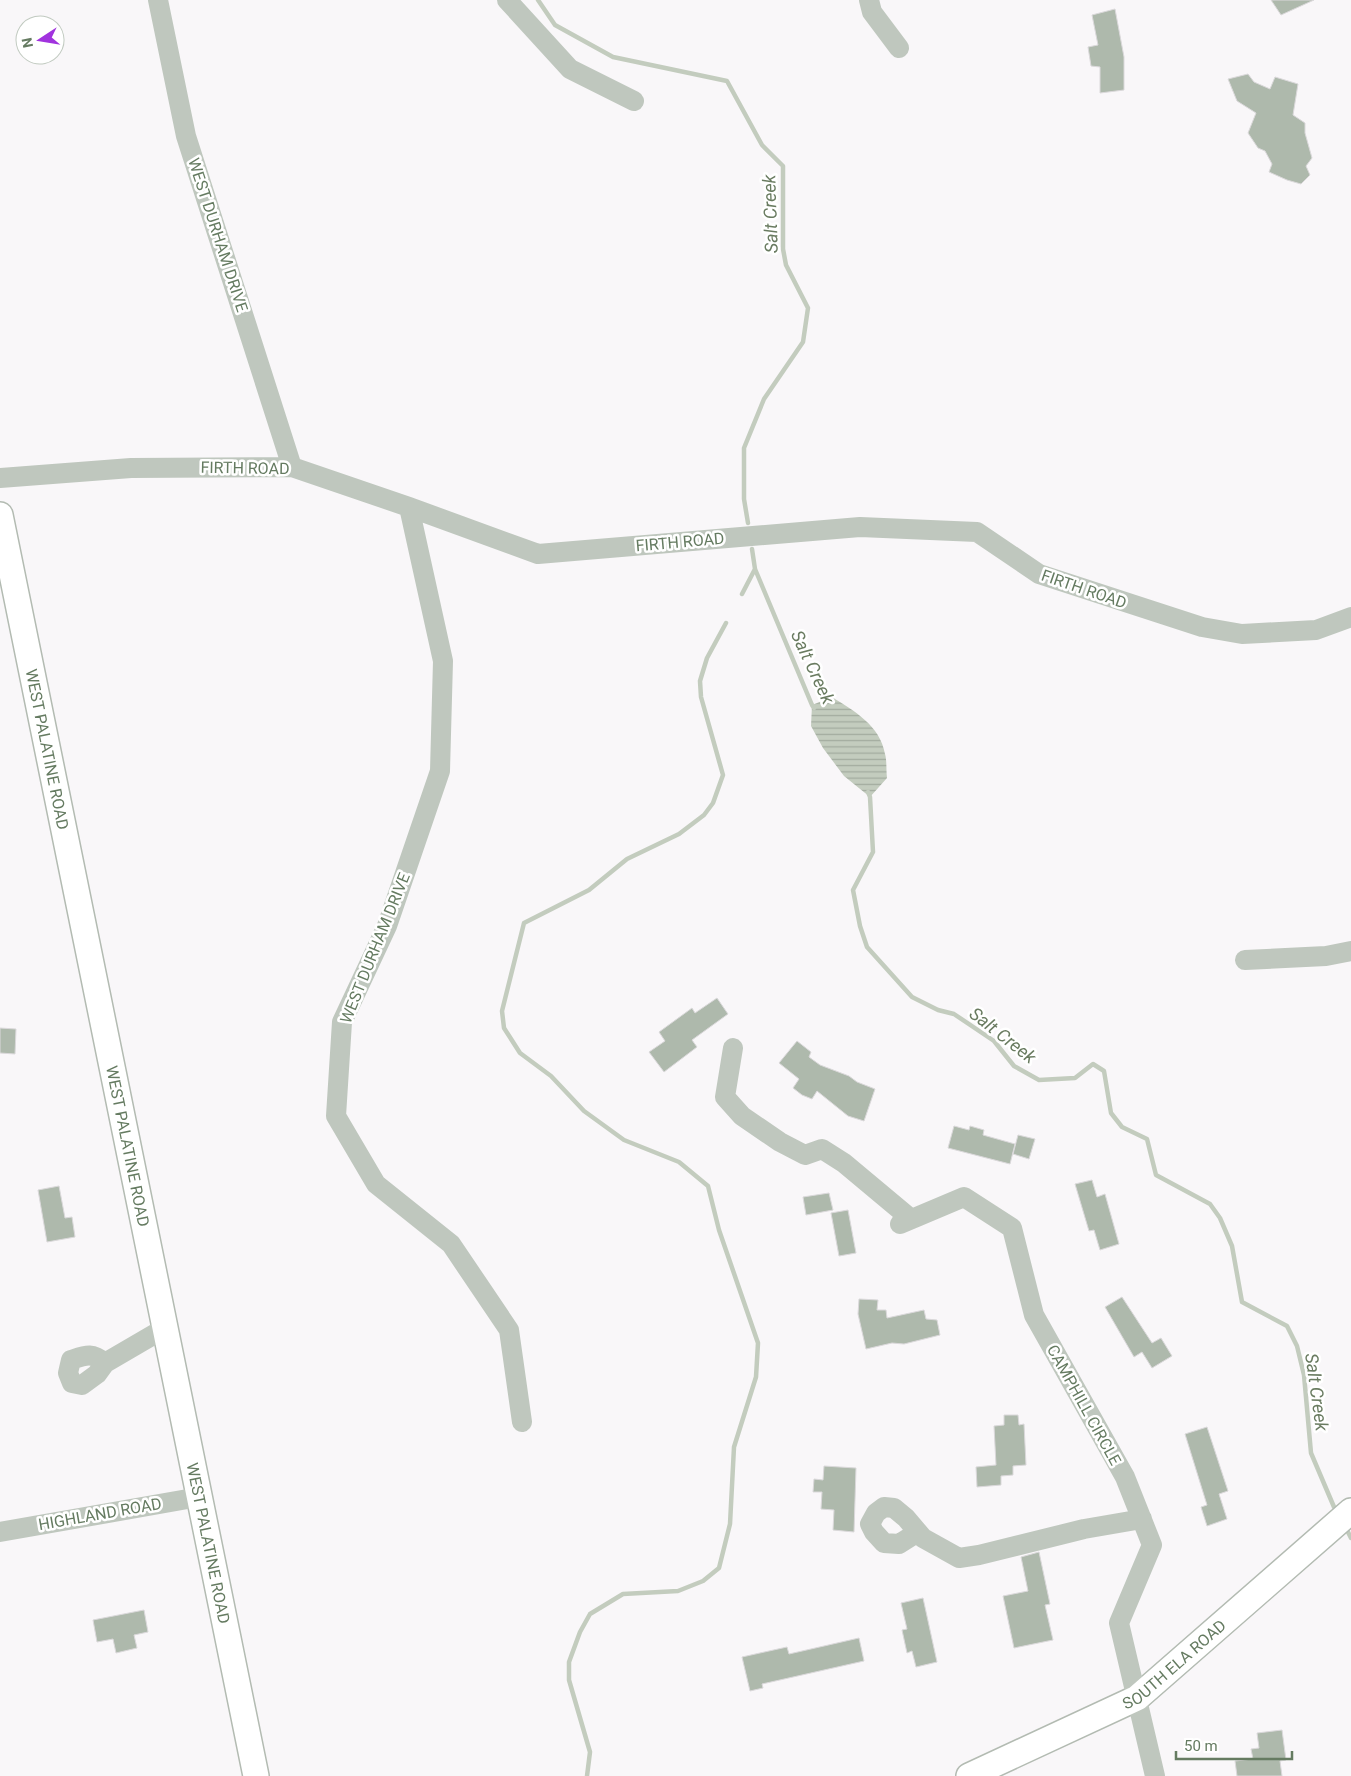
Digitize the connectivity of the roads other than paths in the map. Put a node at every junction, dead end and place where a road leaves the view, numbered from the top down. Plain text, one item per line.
1 (158, 0) edge
2 (507, 0) edge
3 (869, 0) edge
4 (900, 48) dead end
5 (634, 100) dead end
6 (292, 467) junction
7 (0, 478) edge
8 (409, 507) junction
9 (0, 516) edge
10 (1351, 617) edge
11 (1351, 951) edge
12 (1245, 960) dead end
13 (733, 1048) dead end
14 (165, 1328) junction
15 (104, 1363) dead end
16 (522, 1422) dead end
17 (199, 1496) junction
18 (1351, 1510) edge
19 (1142, 1519) junction
20 (0, 1532) edge
21 (918, 1532) dead end
22 (1137, 1698) junction
23 (256, 1776) edge
24 (969, 1776) edge
25 (1155, 1776) edge

1 - 6 street, WEST DURHAM DRIVE
2 - 5 street
3 - 4 street
6 - 7 street, FIRTH ROAD
6 - 8 street, FIRTH ROAD
8 - 10 street, FIRTH ROAD
8 - 16 street, WEST DURHAM DRIVE
9 - 14 main road, WEST PALATINE ROAD
11 - 12 street
13 - 19 street, CAMPHILL CIRCLE
14 - 15 street
14 - 17 main road, WEST PALATINE ROAD
17 - 20 street, HIGHLAND ROAD
17 - 23 main road, WEST PALATINE ROAD
18 - 22 main road, SOUTH ELA ROAD
19 - 21 street
19 - 22 street, CAMPHILL CIRCLE
22 - 24 main road, SOUTH ELA ROAD
22 - 25 street, CAMPHILL CIRCLE

